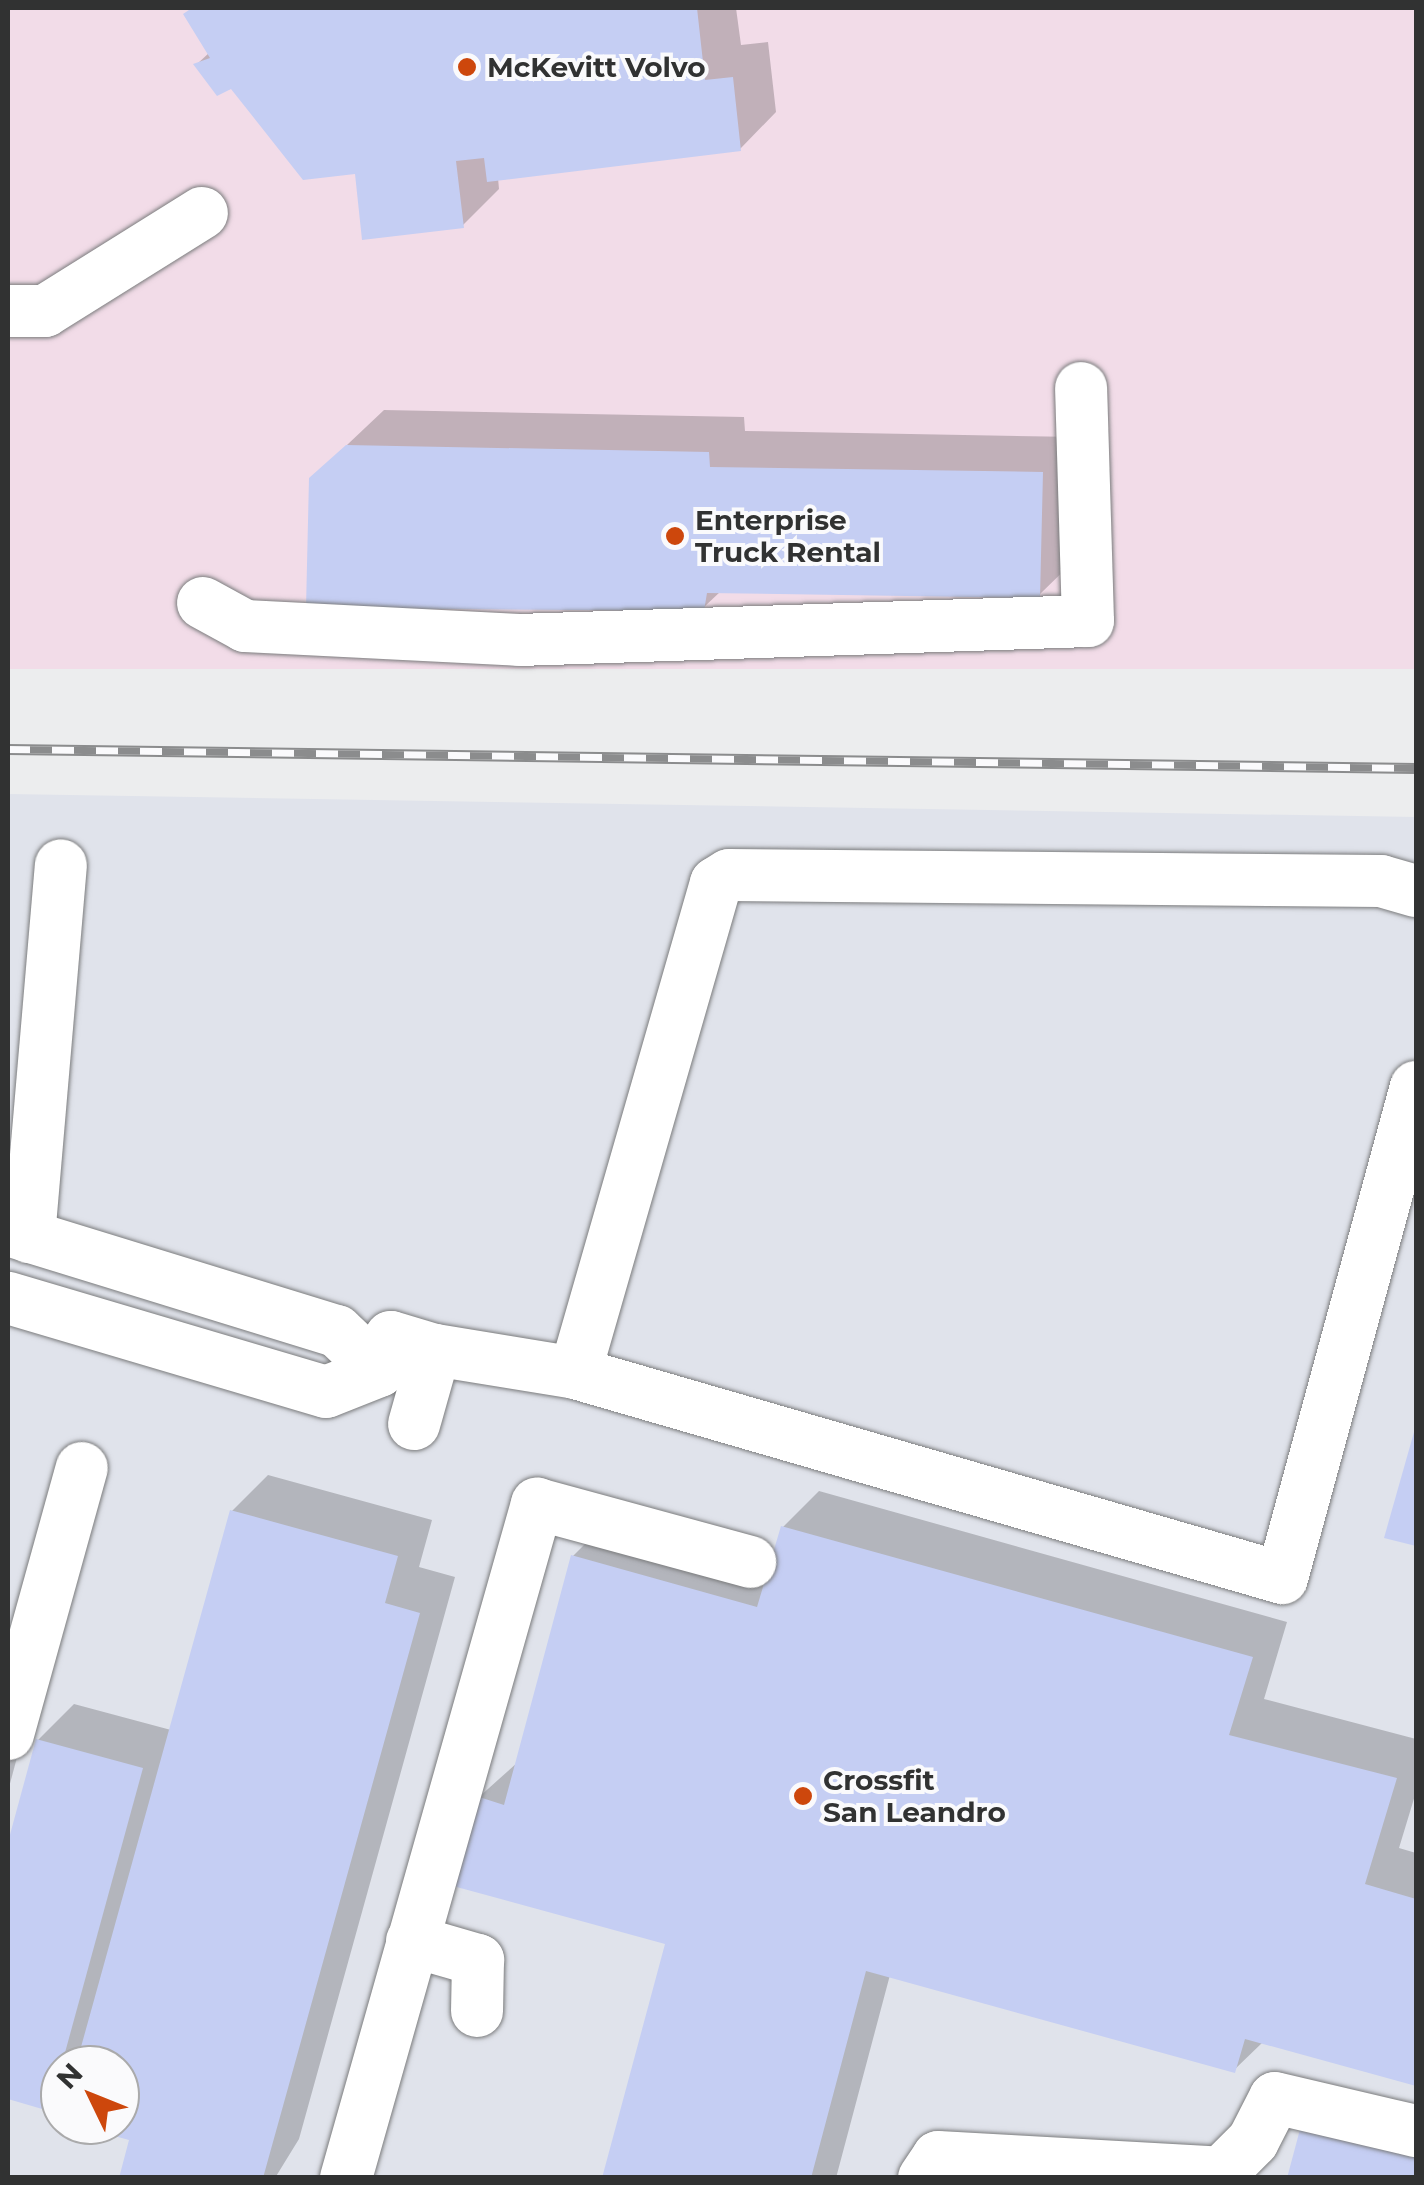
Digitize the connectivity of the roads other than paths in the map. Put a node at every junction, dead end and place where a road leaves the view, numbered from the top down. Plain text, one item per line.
1 (202, 212) dead end
2 (8, 311) edge
3 (1082, 388) dead end
4 (202, 603) dead end
5 (61, 865) dead end
6 (1416, 891) edge
7 (1416, 1087) edge
8 (18, 1234) edge
9 (8, 1298) edge
10 (436, 1350) junction
11 (379, 1370) junction
12 (575, 1373) junction
13 (414, 1424) dead end
14 (82, 1468) dead end
15 (750, 1562) dead end
16 (21, 1646) edge
17 (8, 1734) edge
18 (412, 1941) junction
19 (477, 2011) dead end
20 (1416, 2131) edge
21 (346, 2178) edge
22 (924, 2178) edge

1 - 2 lane
3 - 4 lane
5 - 8 lane
6 - 12 lane
7 - 12 lane
8 - 11 lane
9 - 11 lane
10 - 11 lane
10 - 12 lane
10 - 13 lane
14 - 16 lane
15 - 18 lane
16 - 17 lane
18 - 19 lane
18 - 21 lane
20 - 22 lane

